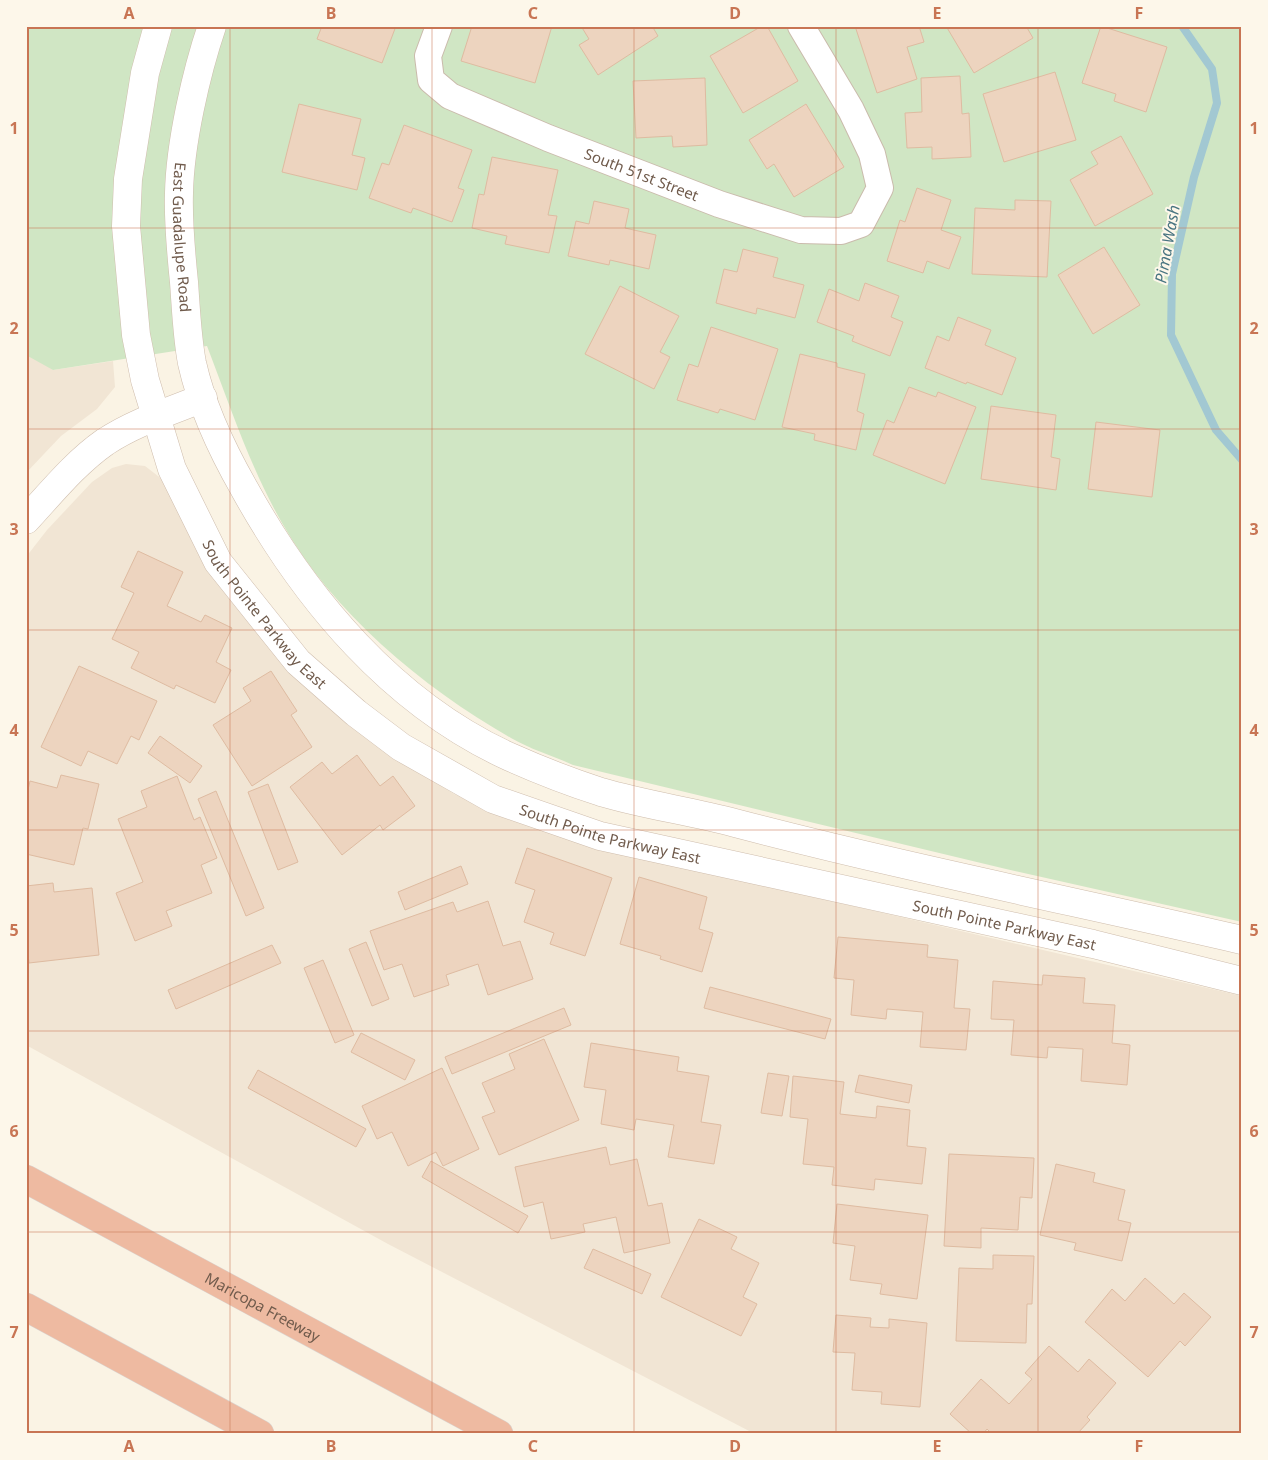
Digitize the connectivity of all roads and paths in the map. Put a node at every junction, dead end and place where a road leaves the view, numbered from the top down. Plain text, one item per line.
1 (158, 26) edge
2 (212, 26) edge
3 (439, 26) edge
4 (801, 26) edge
5 (203, 398) junction
6 (155, 417) junction
7 (26, 520) edge
8 (1242, 940) edge
9 (1242, 981) edge
10 (26, 1179) edge
11 (26, 1307) edge
12 (260, 1434) edge
13 (499, 1434) edge

1 - 6 main road
2 - 5 main road, East Guadalupe Road
3 - 4 street, South 51st Street
5 - 6 main road
5 - 8 main road
6 - 7 main road
6 - 9 main road, South Pointe Parkway East
10 - 13 highway, Maricopa Freeway
11 - 12 highway

